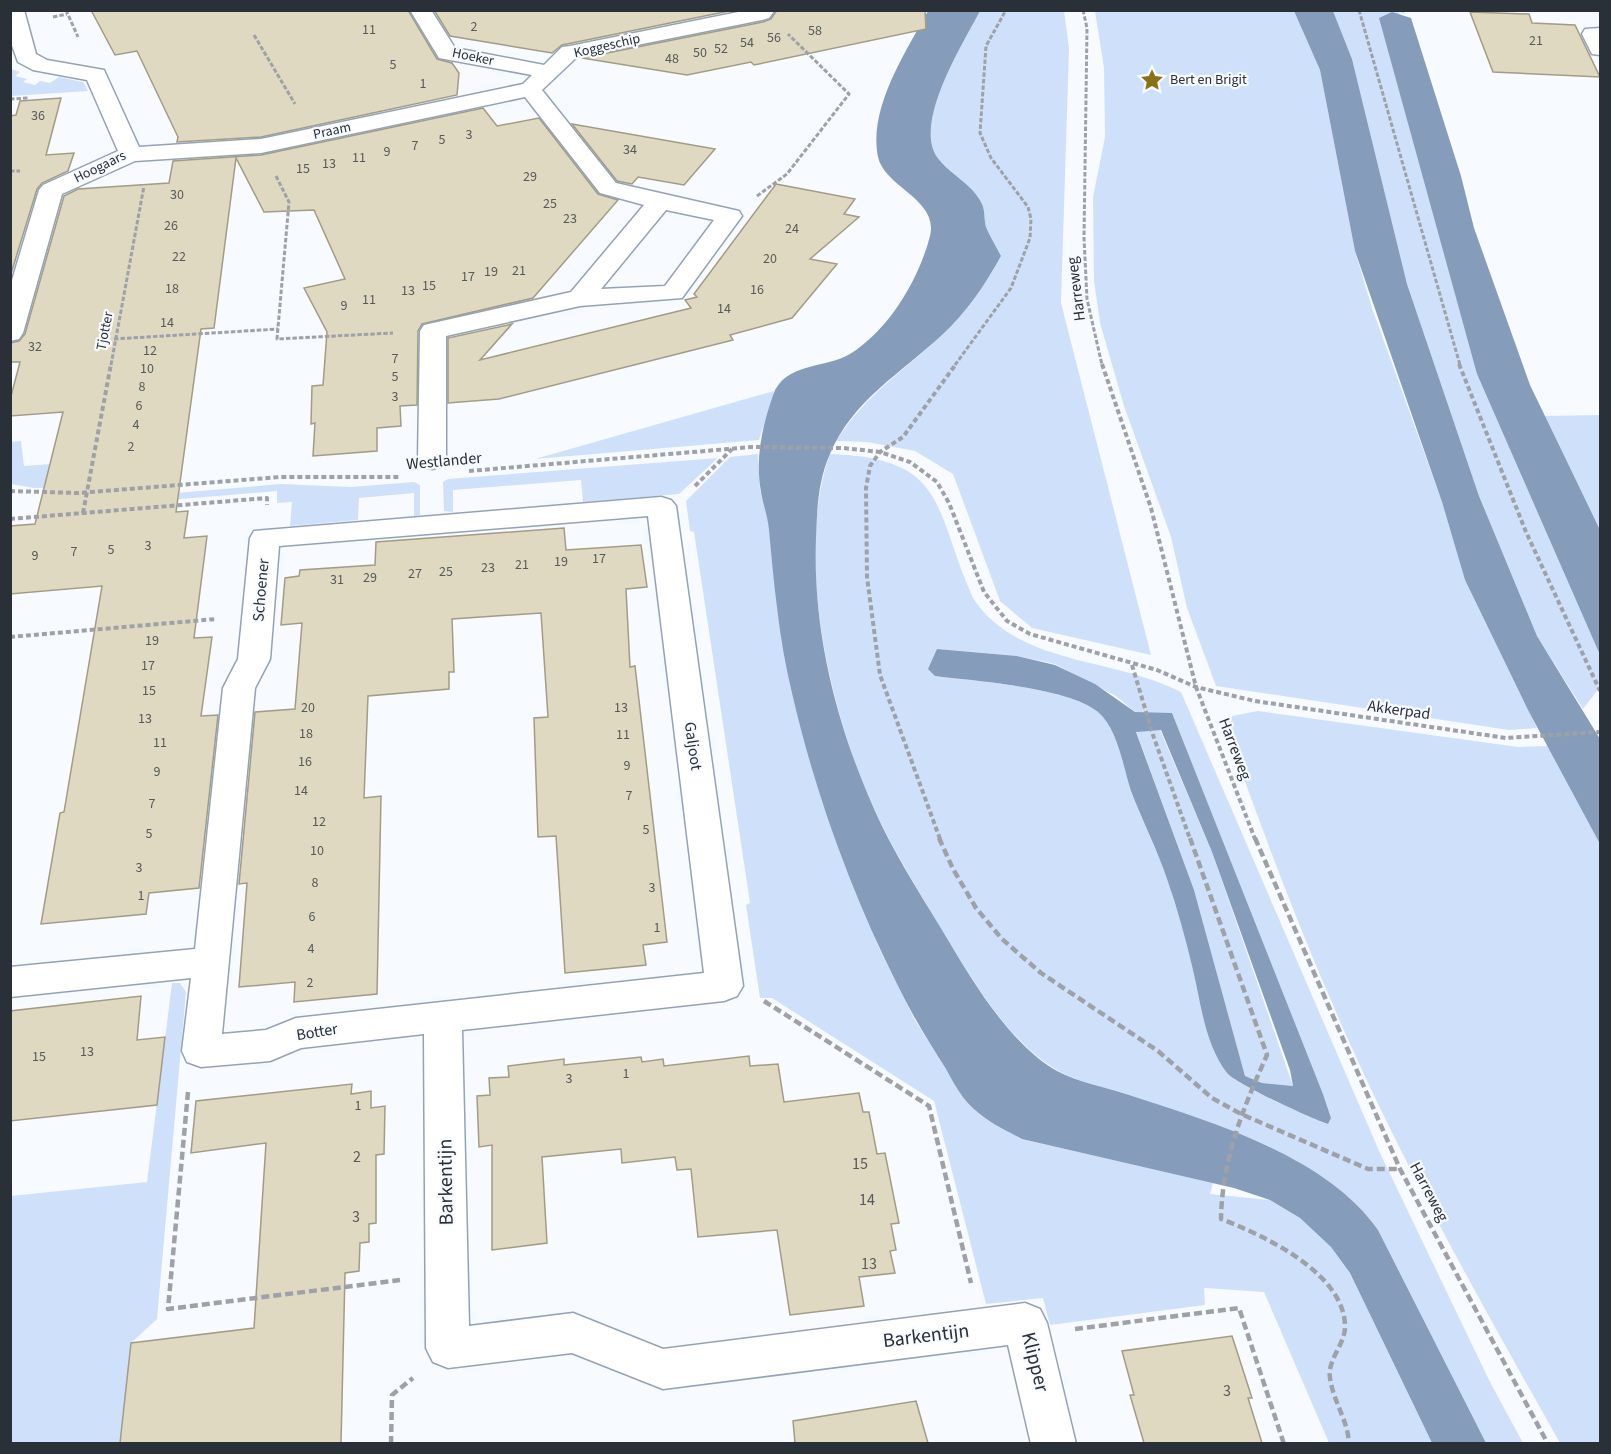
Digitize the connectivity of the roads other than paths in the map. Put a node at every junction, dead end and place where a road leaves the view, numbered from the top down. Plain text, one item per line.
1 (13, 10) edge
2 (420, 10) edge
3 (765, 11) edge
4 (1600, 34) edge
5 (1600, 49) edge
6 (18, 58) edge
7 (539, 81) junction
8 (141, 154) junction
9 (660, 202) junction
10 (580, 298) junction
11 (12, 324) edge
12 (432, 460) dead end
13 (661, 506) joint
14 (212, 962) junction
15 (10, 982) edge
16 (724, 986) joint
17 (443, 1017) junction
18 (982, 1329) joint
19 (1054, 1443) edge

1 - 6 street, Hoogaars
2 - 7 street, Hoeker
3 - 7 street, Koggeschip
4 - 5 street
6 - 8 street, Hoogaars
7 - 8 street, Praam
7 - 9 street
8 - 11 street, Hoogaars
9 - 10 street
9 - 10 street
10 - 12 street
13 - 14 street, Schoener
13 - 16 street, Galjoot
14 - 15 street
14 - 17 street, Botter
16 - 17 street, Botter
17 - 18 street, Barkentijn
18 - 19 street, Klipper

